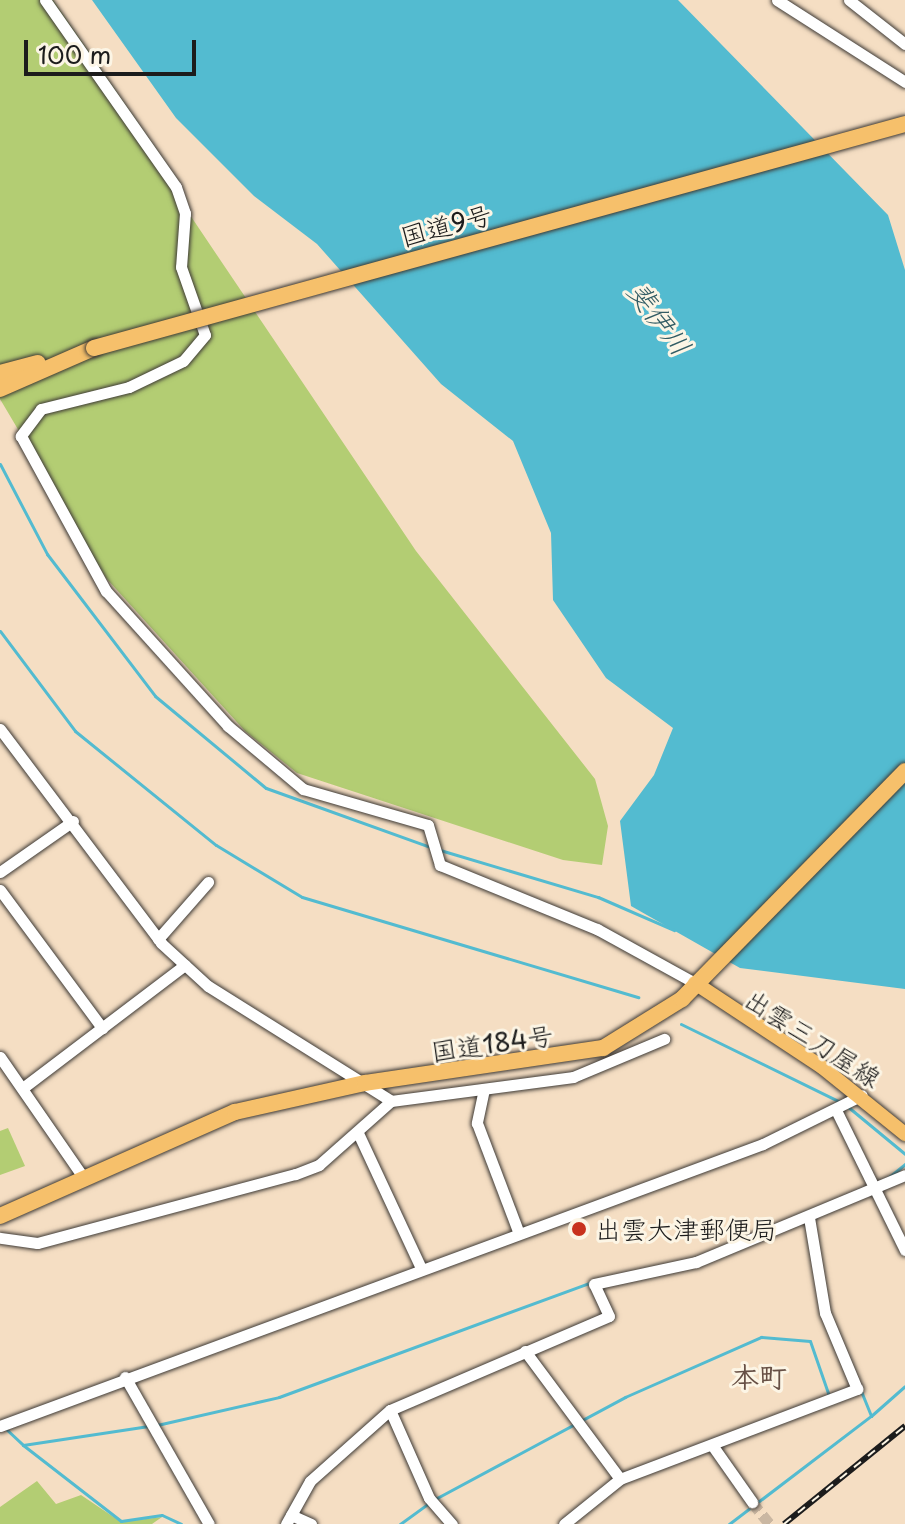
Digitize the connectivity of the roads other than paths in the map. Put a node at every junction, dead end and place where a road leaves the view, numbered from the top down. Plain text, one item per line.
1 (45, 0) edge
2 (777, 0) edge
3 (849, 0) edge
4 (905, 44) edge
5 (905, 82) edge
6 (905, 124) edge
7 (94, 348) junction
8 (0, 373) edge
9 (0, 389) edge
10 (0, 729) edge
11 (905, 771) edge
12 (73, 821) junction
13 (0, 872) edge
14 (208, 882) dead end
15 (0, 890) edge
16 (158, 939) junction
17 (185, 965) junction
18 (695, 983) junction
19 (102, 1028) junction
20 (664, 1039) dead end
21 (0, 1057) edge
22 (365, 1083) junction
23 (24, 1087) junction
24 (484, 1089) junction
25 (862, 1095) junction
26 (391, 1101) junction
27 (836, 1110) junction
28 (358, 1133) junction
29 (905, 1134) edge
30 (905, 1175) edge
31 (83, 1177) junction
32 (874, 1188) junction
33 (0, 1216) edge
34 (809, 1217) junction
35 (518, 1231) junction
36 (0, 1238) edge
37 (905, 1250) edge
38 (420, 1266) junction
39 (525, 1351) junction
40 (125, 1377) junction
41 (390, 1410) junction
42 (0, 1426) edge
43 (712, 1445) junction
44 (620, 1479) junction
45 (752, 1502) tunnel mouth
46 (288, 1519) edge
47 (209, 1524) edge
48 (311, 1524) edge
49 (452, 1524) edge
50 (564, 1524) edge

1 - 18 street
2 - 5 street
3 - 4 street
6 - 7 highway, 国道9号, bridge
7 - 8 highway, 国道9号
7 - 9 highway
10 - 12 street
11 - 18 highway, 国道184号
12 - 13 street
12 - 16 street
14 - 16 street
15 - 19 street
16 - 17 street
17 - 19 street
17 - 22 street
18 - 22 highway, 国道184号
18 - 25 main road, 出雲三刀屋線
19 - 23 street
20 - 24 street
21 - 23 street
22 - 26 street
22 - 31 highway, 国道184号
23 - 31 street
24 - 26 street
24 - 35 street
25 - 27 street
25 - 29 main road, 出雲三刀屋線
26 - 28 street
27 - 32 street
27 - 35 street
28 - 36 street
28 - 38 street
30 - 32 street
31 - 33 highway, 国道184号
32 - 34 street
32 - 37 street
34 - 39 street
34 - 43 street
35 - 38 street
38 - 40 street
39 - 41 street
39 - 44 street
40 - 42 street
40 - 47 street
41 - 46 street
41 - 49 street
43 - 44 street
43 - 45 street
44 - 50 street
46 - 48 street

